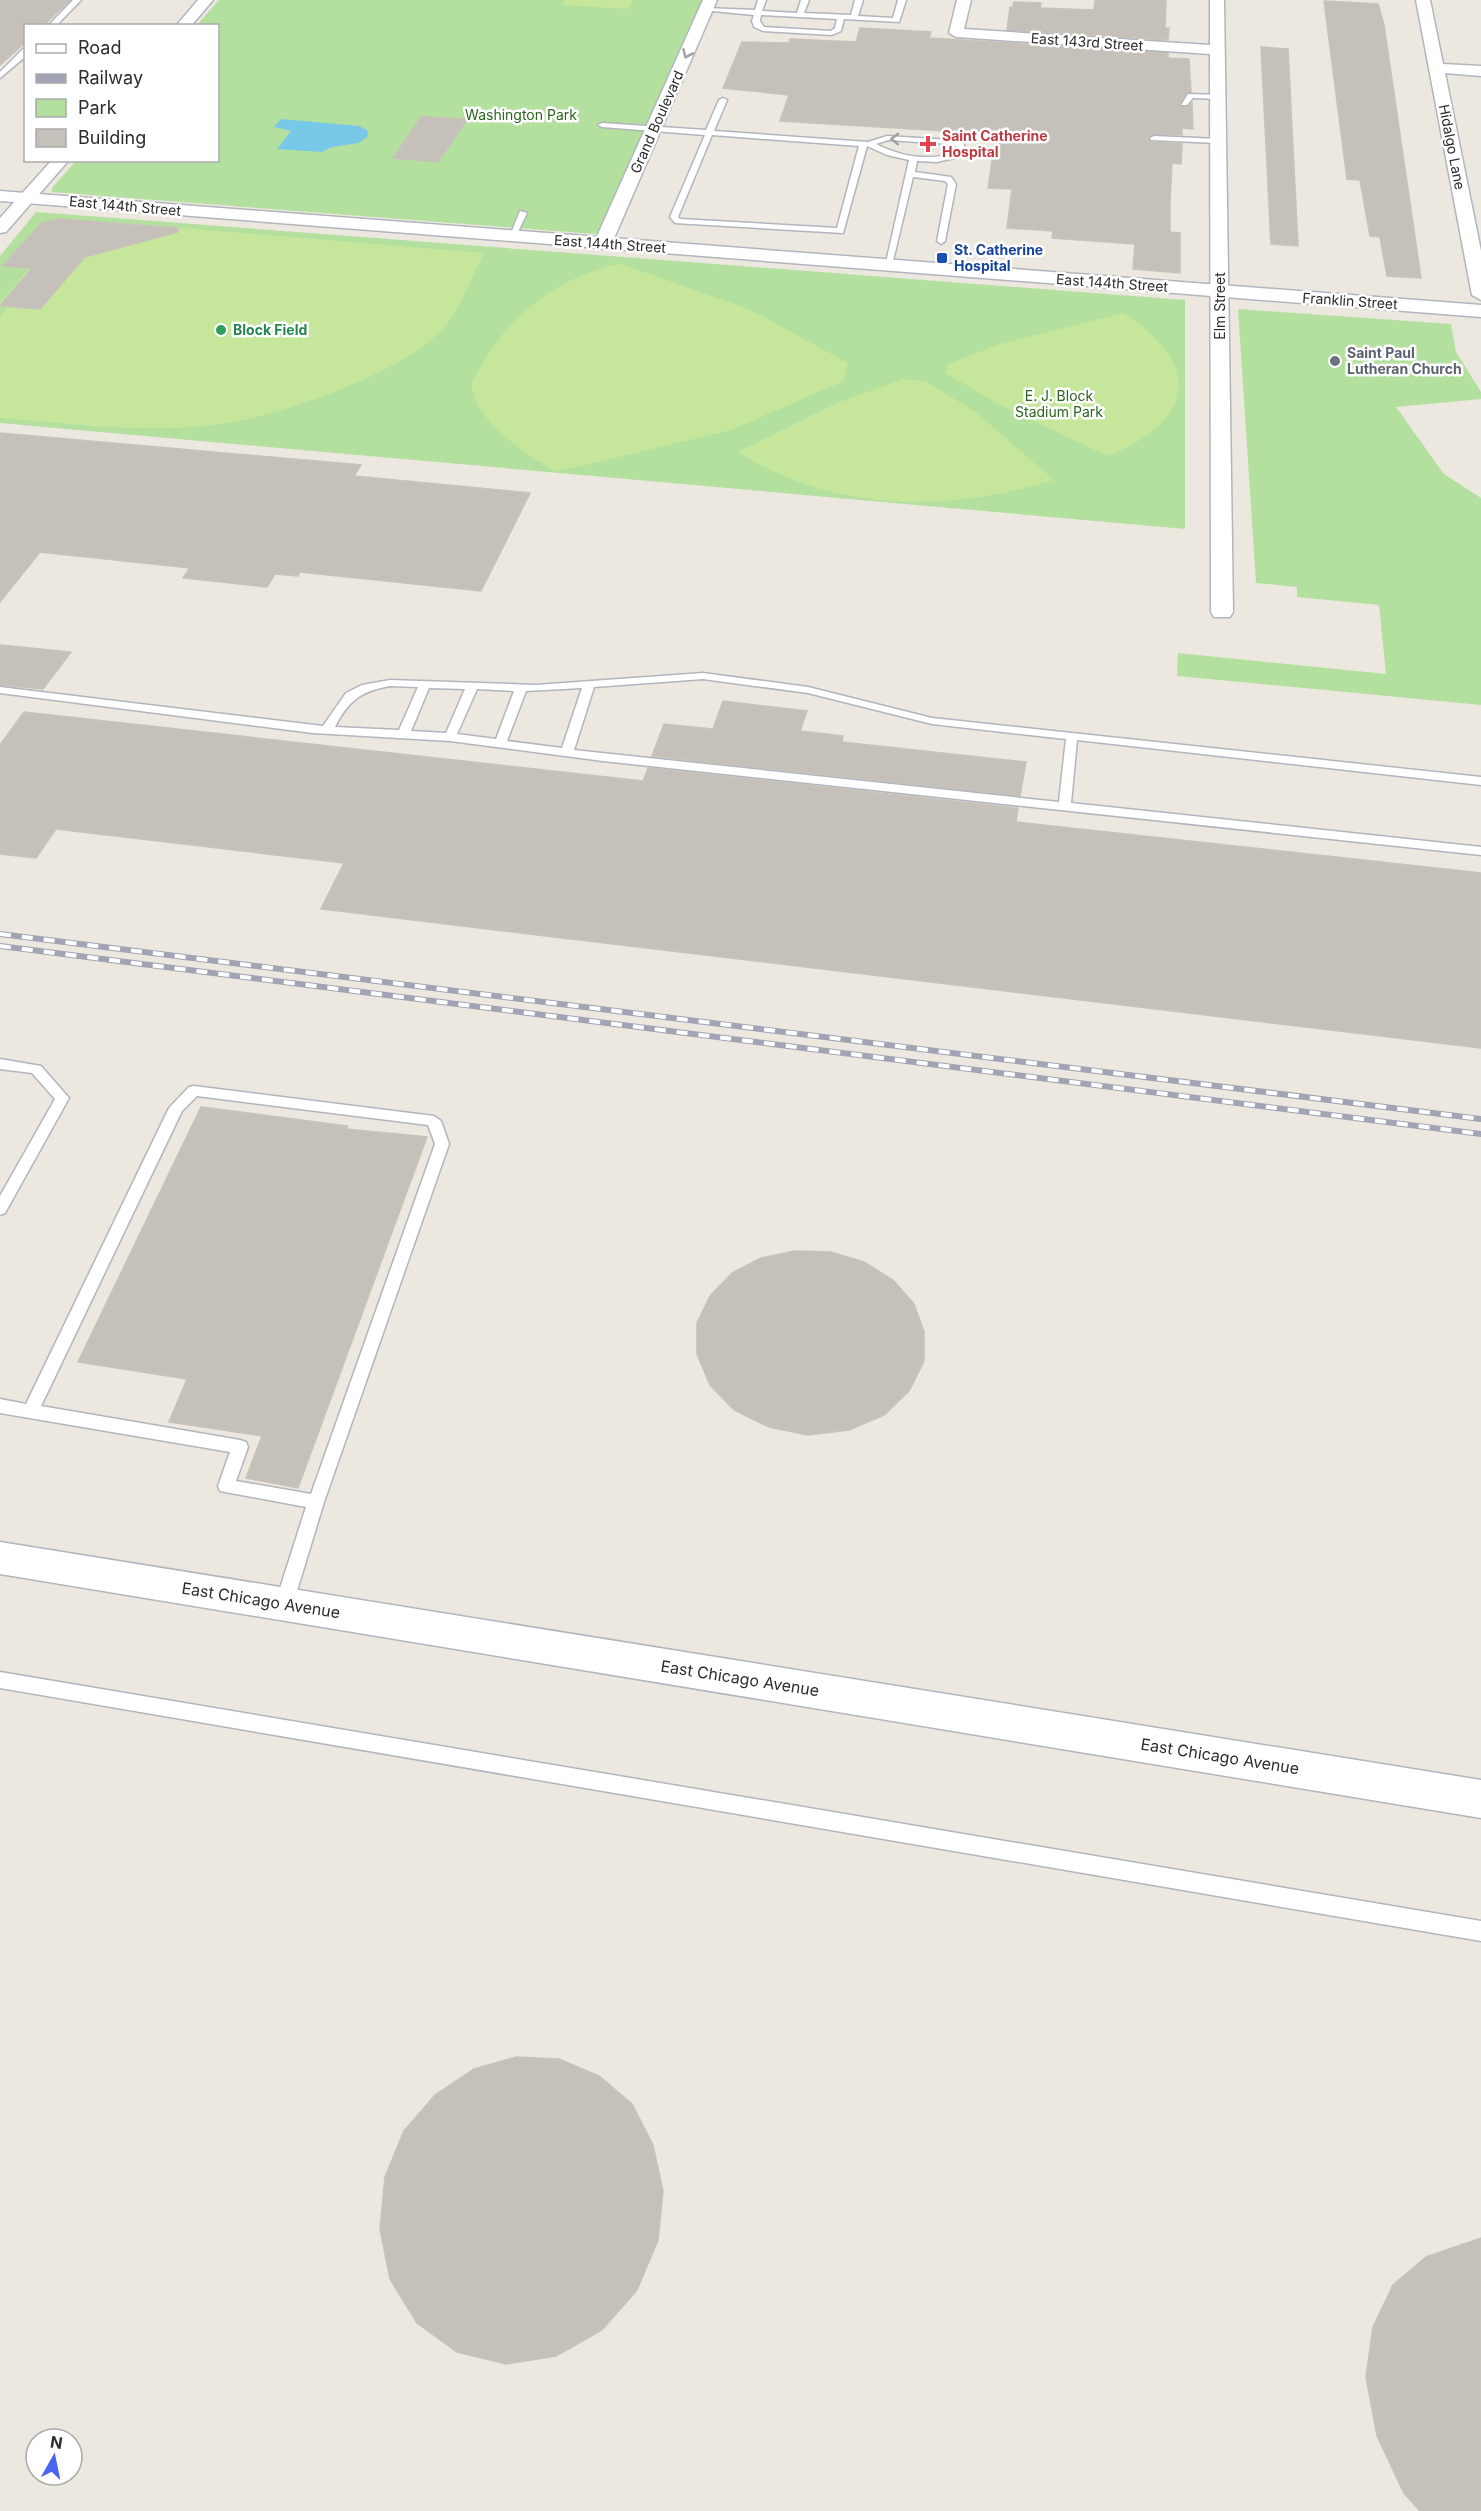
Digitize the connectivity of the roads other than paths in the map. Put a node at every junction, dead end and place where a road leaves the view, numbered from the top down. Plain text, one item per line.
1 (77, 0) edge
2 (206, 0) edge
3 (762, 0) edge
4 (805, 0) edge
5 (859, 0) edge
6 (902, 0) edge
7 (964, 0) edge
8 (1217, 0) edge
9 (1423, 0) edge
10 (708, 5) edge
11 (757, 13) junction
12 (800, 15) junction
13 (842, 17) junction
14 (854, 18) junction
15 (53, 24) edge
16 (185, 24) edge
17 (1218, 50) junction
18 (24, 53) edge
19 (1437, 68) junction
20 (1481, 71) edge
21 (0, 76) edge
22 (1218, 98) junction
23 (723, 100) dead end
24 (1184, 103) dead end
25 (602, 125) dead end
26 (654, 129) junction
27 (1183, 129) dead end
28 (709, 133) junction
29 (1154, 138) dead end
30 (1184, 139) junction
31 (1218, 141) junction
32 (867, 143) junction
33 (914, 158) junction
34 (59, 162) edge
35 (910, 174) junction
36 (0, 196) edge
37 (27, 198) junction
38 (523, 213) dead end
39 (0, 228) edge
40 (512, 236) junction
41 (941, 241) dead end
42 (603, 243) junction
43 (888, 265) junction
44 (1220, 291) junction
45 (1481, 295) edge
46 (1481, 311) edge
47 (1222, 612) dead end
48 (589, 684) junction
49 (425, 685) junction
50 (472, 687) junction
51 (521, 688) junction
52 (0, 690) edge
53 (327, 730) junction
54 (404, 733) junction
55 (1072, 736) junction
56 (450, 737) junction
57 (500, 743) junction
58 (567, 752) junction
59 (1481, 780) edge
60 (1065, 805) junction
61 (1481, 851) edge
62 (0, 1064) edge
63 (0, 1209) edge
64 (0, 1406) edge
65 (32, 1411) junction
66 (316, 1502) junction
67 (0, 1557) edge
68 (284, 1604) junction
69 (0, 1680) edge
70 (1481, 1799) edge
71 (1481, 1931) edge

1 - 15 lane
2 - 16 street
3 - 11 lane
4 - 12 lane
5 - 14 lane
6 - 14 lane
7 - 17 street, East 143rd Street
8 - 17 street, Elm Street
9 - 19 street, Hidalgo Lane
10 - 11 lane
10 -> 26 street, Grand Boulevard
11 - 12 lane
11 - 13 lane
12 - 13 lane
13 - 14 lane
17 - 22 street, Elm Street
18 - 21 lane
19 - 20 street
19 - 45 street, Hidalgo Lane
22 - 24 lane
22 - 31 street, Elm Street
23 - 28 lane
25 - 26 lane
26 - 28 lane
26 - 42 street, Grand Boulevard
27 - 30 lane
28 - 32 lane
28 - 32 lane
29 - 30 lane
30 - 31 lane
31 - 44 street, Elm Street
32 - 33 lane
33 -> 32 lane
33 - 35 lane
34 - 37 street
35 - 41 lane
35 - 43 lane
36 - 37 street, East 144th Street
37 - 39 street
37 - 40 street, East 144th Street
38 - 40 lane
40 - 42 street, East 144th Street
42 - 43 street, East 144th Street
43 - 44 street, East 144th Street
44 - 46 street, Franklin Street
44 - 47 street, Elm Street
48 - 51 lane
48 - 55 lane
48 - 58 lane
49 - 50 lane
49 - 53 lane
49 - 54 lane
50 - 51 lane
50 - 56 lane
51 - 57 lane
52 - 53 lane
53 - 54 lane
54 - 56 lane
55 - 59 lane
55 - 60 lane
56 - 57 lane
57 - 58 lane
58 - 60 lane
60 - 61 lane
62 - 63 lane
64 - 65 lane
65 - 66 lane
65 - 66 lane
66 - 68 lane
67 - 68 street, East Chicago Avenue
68 - 70 street, East Chicago Avenue
69 - 71 lane

